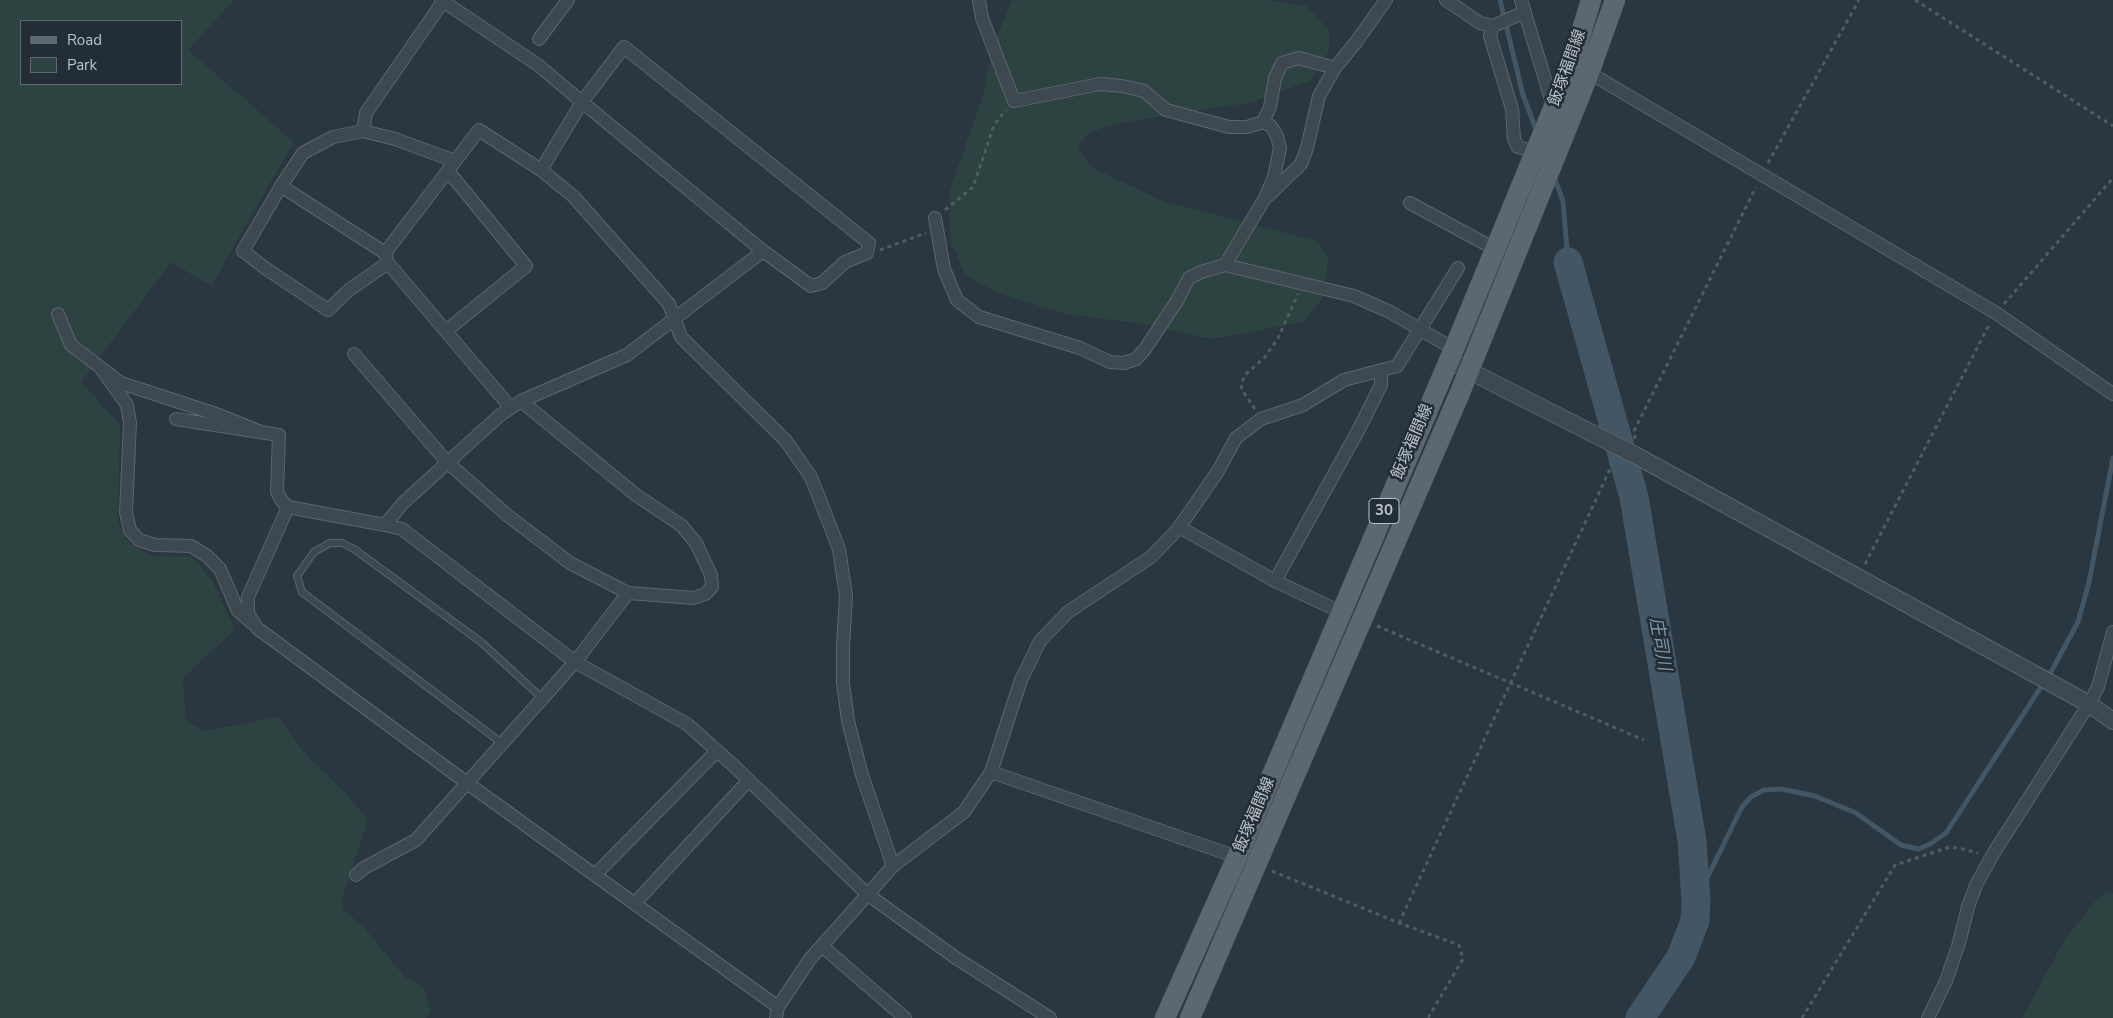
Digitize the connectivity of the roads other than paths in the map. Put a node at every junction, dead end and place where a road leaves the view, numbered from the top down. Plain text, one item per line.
1 (443, 0) edge
2 (568, 0) edge
3 (979, 0) edge
4 (1386, 0) edge
5 (1446, 0) edge
6 (1591, 0) edge
7 (1615, 0) edge
8 (1523, 6) edge
9 (1493, 26) junction
10 (539, 39) dead end
11 (1335, 68) junction
12 (1580, 68) junction
13 (582, 102) junction
14 (1554, 109) junction
15 (1263, 122) junction
16 (364, 131) junction
17 (1536, 152) junction
18 (452, 166) junction
19 (541, 170) junction
20 (281, 186) junction
21 (1265, 198) junction
22 (1410, 203) dead end
23 (936, 223) road end
24 (1495, 249) junction
25 (763, 251) junction
26 (387, 258) junction
27 (1225, 265) junction
28 (1458, 268) dead end
29 (58, 314) dead end
30 (674, 321) junction
31 (1421, 330) junction
32 (446, 331) junction
33 (354, 354) dead end
34 (1451, 355) junction
35 (100, 367) junction
36 (1381, 370) junction
37 (1469, 370) junction
38 (2113, 394) edge
39 (516, 405) junction
40 (176, 419) dead end
41 (261, 432) junction
42 (447, 462) junction
43 (288, 507) junction
44 (385, 525) junction
45 (1179, 527) junction
46 (1275, 581) junction
47 (628, 593) junction
48 (1341, 612) junction
49 (257, 628) junction
50 (2113, 632) edge
51 (575, 662) junction
52 (543, 699) junction
53 (2089, 704) junction
54 (2113, 722) edge
55 (502, 744) junction
56 (718, 751) junction
57 (992, 772) junction
58 (749, 780) junction
59 (467, 783) junction
60 (1237, 857) junction
61 (893, 866) junction
62 (356, 875) dead end
63 (596, 876) junction
64 (867, 894) junction
65 (635, 903) junction
66 (822, 946) junction
67 (777, 1012) edge
68 (905, 1018) edge
69 (1050, 1018) edge
70 (1165, 1018) edge
71 (1190, 1018) edge
72 (1928, 1018) edge

1 - 13 street
1 - 16 street
2 - 10 street
3 - 15 street
4 - 11 street
5 - 9 street
6 - 12 main road, 飯塚福間線 / 30
7 - 12 main road, 飯塚福間線 / 30
8 - 9 street
8 - 14 street
9 - 17 street
11 - 15 street
11 - 21 street
12 - 14 main road, 飯塚福間線 / 30
12 - 37 main road, 飯塚福間線 / 30
12 - 38 street
13 - 19 street
13 - 25 street
13 - 25 street
14 - 17 main road, 飯塚福間線 / 30
15 - 21 street
16 - 18 street
16 - 20 street
17 - 24 main road, 飯塚福間線 / 30
18 - 19 street
18 - 26 street
18 - 32 street
19 - 30 street
20 - 26 street
20 - 26 street
21 - 27 street
22 - 24 street
23 - 27 street
24 - 34 main road, 飯塚福間線 / 30
25 - 30 street
26 - 32 street
27 - 31 street
28 - 31 street
29 - 35 street
30 - 39 street
30 - 61 street
31 - 34 street
31 - 36 street
32 - 39 street
33 - 42 street
34 - 37 street
34 - 48 main road, 飯塚福間線 / 30
35 - 41 street
35 - 49 street
36 - 45 street
36 - 46 street
37 - 53 street
37 - 71 main road, 飯塚福間線 / 30
39 - 42 street
39 - 47 street
40 - 41 street
41 - 43 street
42 - 44 street
42 - 47 street
43 - 44 street
43 - 49 street
44 - 51 street
45 - 46 street
45 - 57 street
46 - 48 street
47 - 51 street
48 - 60 main road, 飯塚福間線 / 30
49 - 59 street
50 - 53 street
51 - 52 street
51 - 56 street
52 - 55 street
52 - 55 lane
53 - 54 street
53 - 72 street
55 - 59 street
56 - 58 street
56 - 63 street
57 - 60 street
57 - 61 street
58 - 64 street
58 - 65 street
59 - 62 street
59 - 63 street
60 - 70 main road, 飯塚福間線 / 30
61 - 64 street
63 - 65 street
64 - 66 street
64 - 69 street
65 - 67 street
66 - 67 street
66 - 68 street

